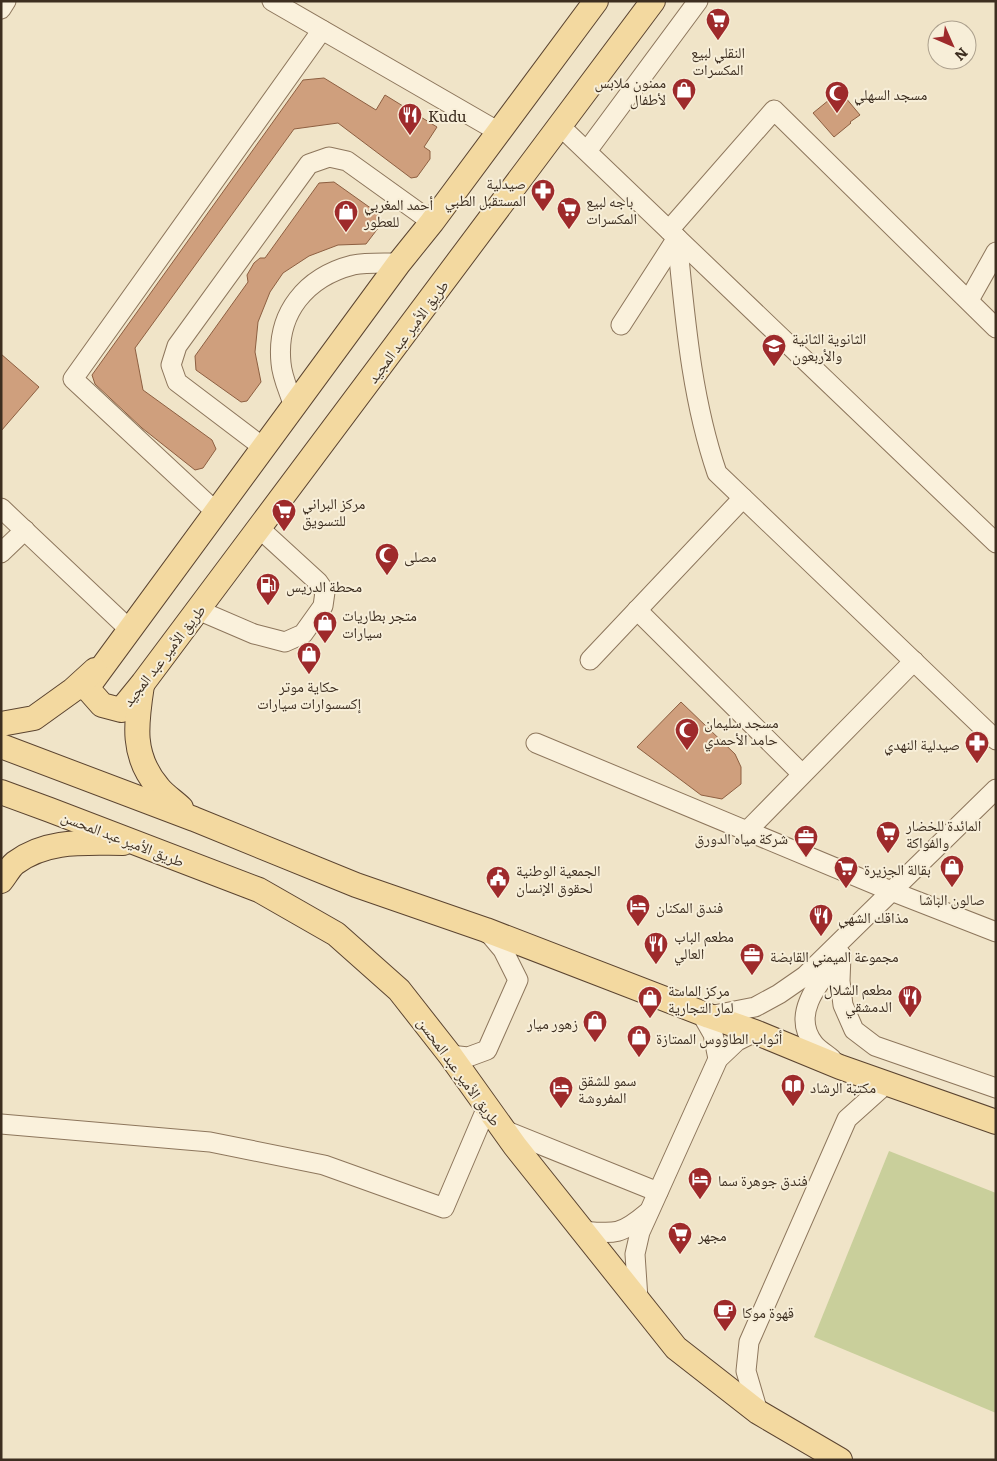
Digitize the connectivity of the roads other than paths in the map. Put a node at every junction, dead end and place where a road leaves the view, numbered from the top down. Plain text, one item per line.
1 (6, 1) edge
2 (272, 1) edge
3 (596, 1) edge
4 (653, 1) edge
5 (698, 1) edge
6 (1, 9) edge
7 (322, 30) junction
8 (560, 126) junction
9 (499, 132) junction
10 (587, 151) junction
11 (432, 222) junction
12 (673, 234) junction
13 (996, 252) edge
14 (399, 263) junction
15 (969, 300) junction
16 (621, 325) dead end
17 (996, 328) edge
18 (294, 407) junction
19 (264, 448) junction
20 (742, 498) junction
21 (1, 508) edge
22 (216, 512) junction
23 (259, 528) junction
24 (25, 530) junction
25 (996, 543) edge
26 (1, 553) edge
27 (198, 610) junction
28 (637, 610) junction
29 (129, 629) junction
30 (109, 657) junction
31 (590, 660) dead end
32 (914, 661) junction
33 (142, 683) junction
34 (1, 724) edge
35 (996, 740) edge
36 (536, 742) dead end
37 (1, 746) edge
38 (802, 774) junction
39 (996, 789) edge
40 (1, 792) edge
41 (194, 819) junction
42 (747, 831) junction
43 (139, 843) junction
44 (6, 865) edge
45 (891, 891) junction
46 (486, 930) junction
47 (996, 932) edge
48 (842, 954) junction
49 (705, 1014) junction
50 (755, 1032) junction
51 (450, 1055) junction
52 (718, 1059) junction
53 (840, 1066) junction
54 (886, 1084) junction
55 (996, 1088) edge
56 (487, 1107) junction
57 (996, 1122) edge
58 (1, 1124) edge
59 (504, 1130) junction
60 (658, 1192) junction
61 (650, 1210) junction
62 (582, 1231) junction
63 (638, 1299) junction
64 (758, 1412) junction
65 (834, 1459) edge

1 - 6 street
2 - 7 street
3 - 9 main road, طريق الأمير عبد المجيد
4 - 8 main road, طريق الأمير عبد المجيد
5 - 10 street
7 - 9 street
7 - 22 street
8 - 10 street
8 - 23 main road, طريق الأمير عبد المجيد
9 - 11 main road, طريق الأمير عبد المجيد
10 - 12 street
11 - 14 main road, طريق الأمير عبد المجيد
11 - 19 street
12 - 15 street
12 - 16 street
12 - 20 street
12 - 25 street
13 - 15 street
14 - 18 main road, طريق الأمير عبد المجيد
14 - 18 street
15 - 17 street
18 - 19 main road, طريق الأمير عبد المجيد
19 - 22 main road, طريق الأمير عبد المجيد
20 - 28 street
20 - 32 street
21 - 24 street
22 - 29 main road, طريق الأمير عبد المجيد
23 - 27 main road, طريق الأمير عبد المجيد
23 - 27 street
24 - 26 street
24 - 29 street
27 - 33 main road, طريق الأمير عبد المجيد
28 - 31 street
28 - 38 street
29 - 30 main road, طريق الأمير عبد المجيد
30 - 33 main road, طريق الأمير عبد المجيد
30 - 34 main road
32 - 35 street
32 - 38 street
33 - 41 main road
36 - 42 street
37 - 41 main road
38 - 42 street
39 - 45 street
40 - 43 main road, طريق الأمير عبد المحسن
41 - 46 main road
42 - 45 street
43 - 44 main road
43 - 51 main road, طريق الأمير عبد المحسن
45 - 47 street
45 - 48 street
45 - 49 street
46 - 49 main road
46 - 51 street
48 - 53 street
48 - 55 street
49 - 50 main road
49 - 52 street
50 - 52 street
50 - 53 main road
51 - 56 main road, طريق الأمير عبد المحسن
52 - 60 street
53 - 54 main road
54 - 57 main road
54 - 64 street
56 - 58 street
56 - 59 main road, طريق الأمير عبد المحسن
59 - 60 street
59 - 62 main road, طريق الأمير عبد المحسن
60 - 61 street
61 - 62 street
61 - 63 street
62 - 63 main road, طريق الأمير عبد المحسن
63 - 64 main road, طريق الأمير عبد المحسن
64 - 65 main road, طريق الأمير عبد المحسن

